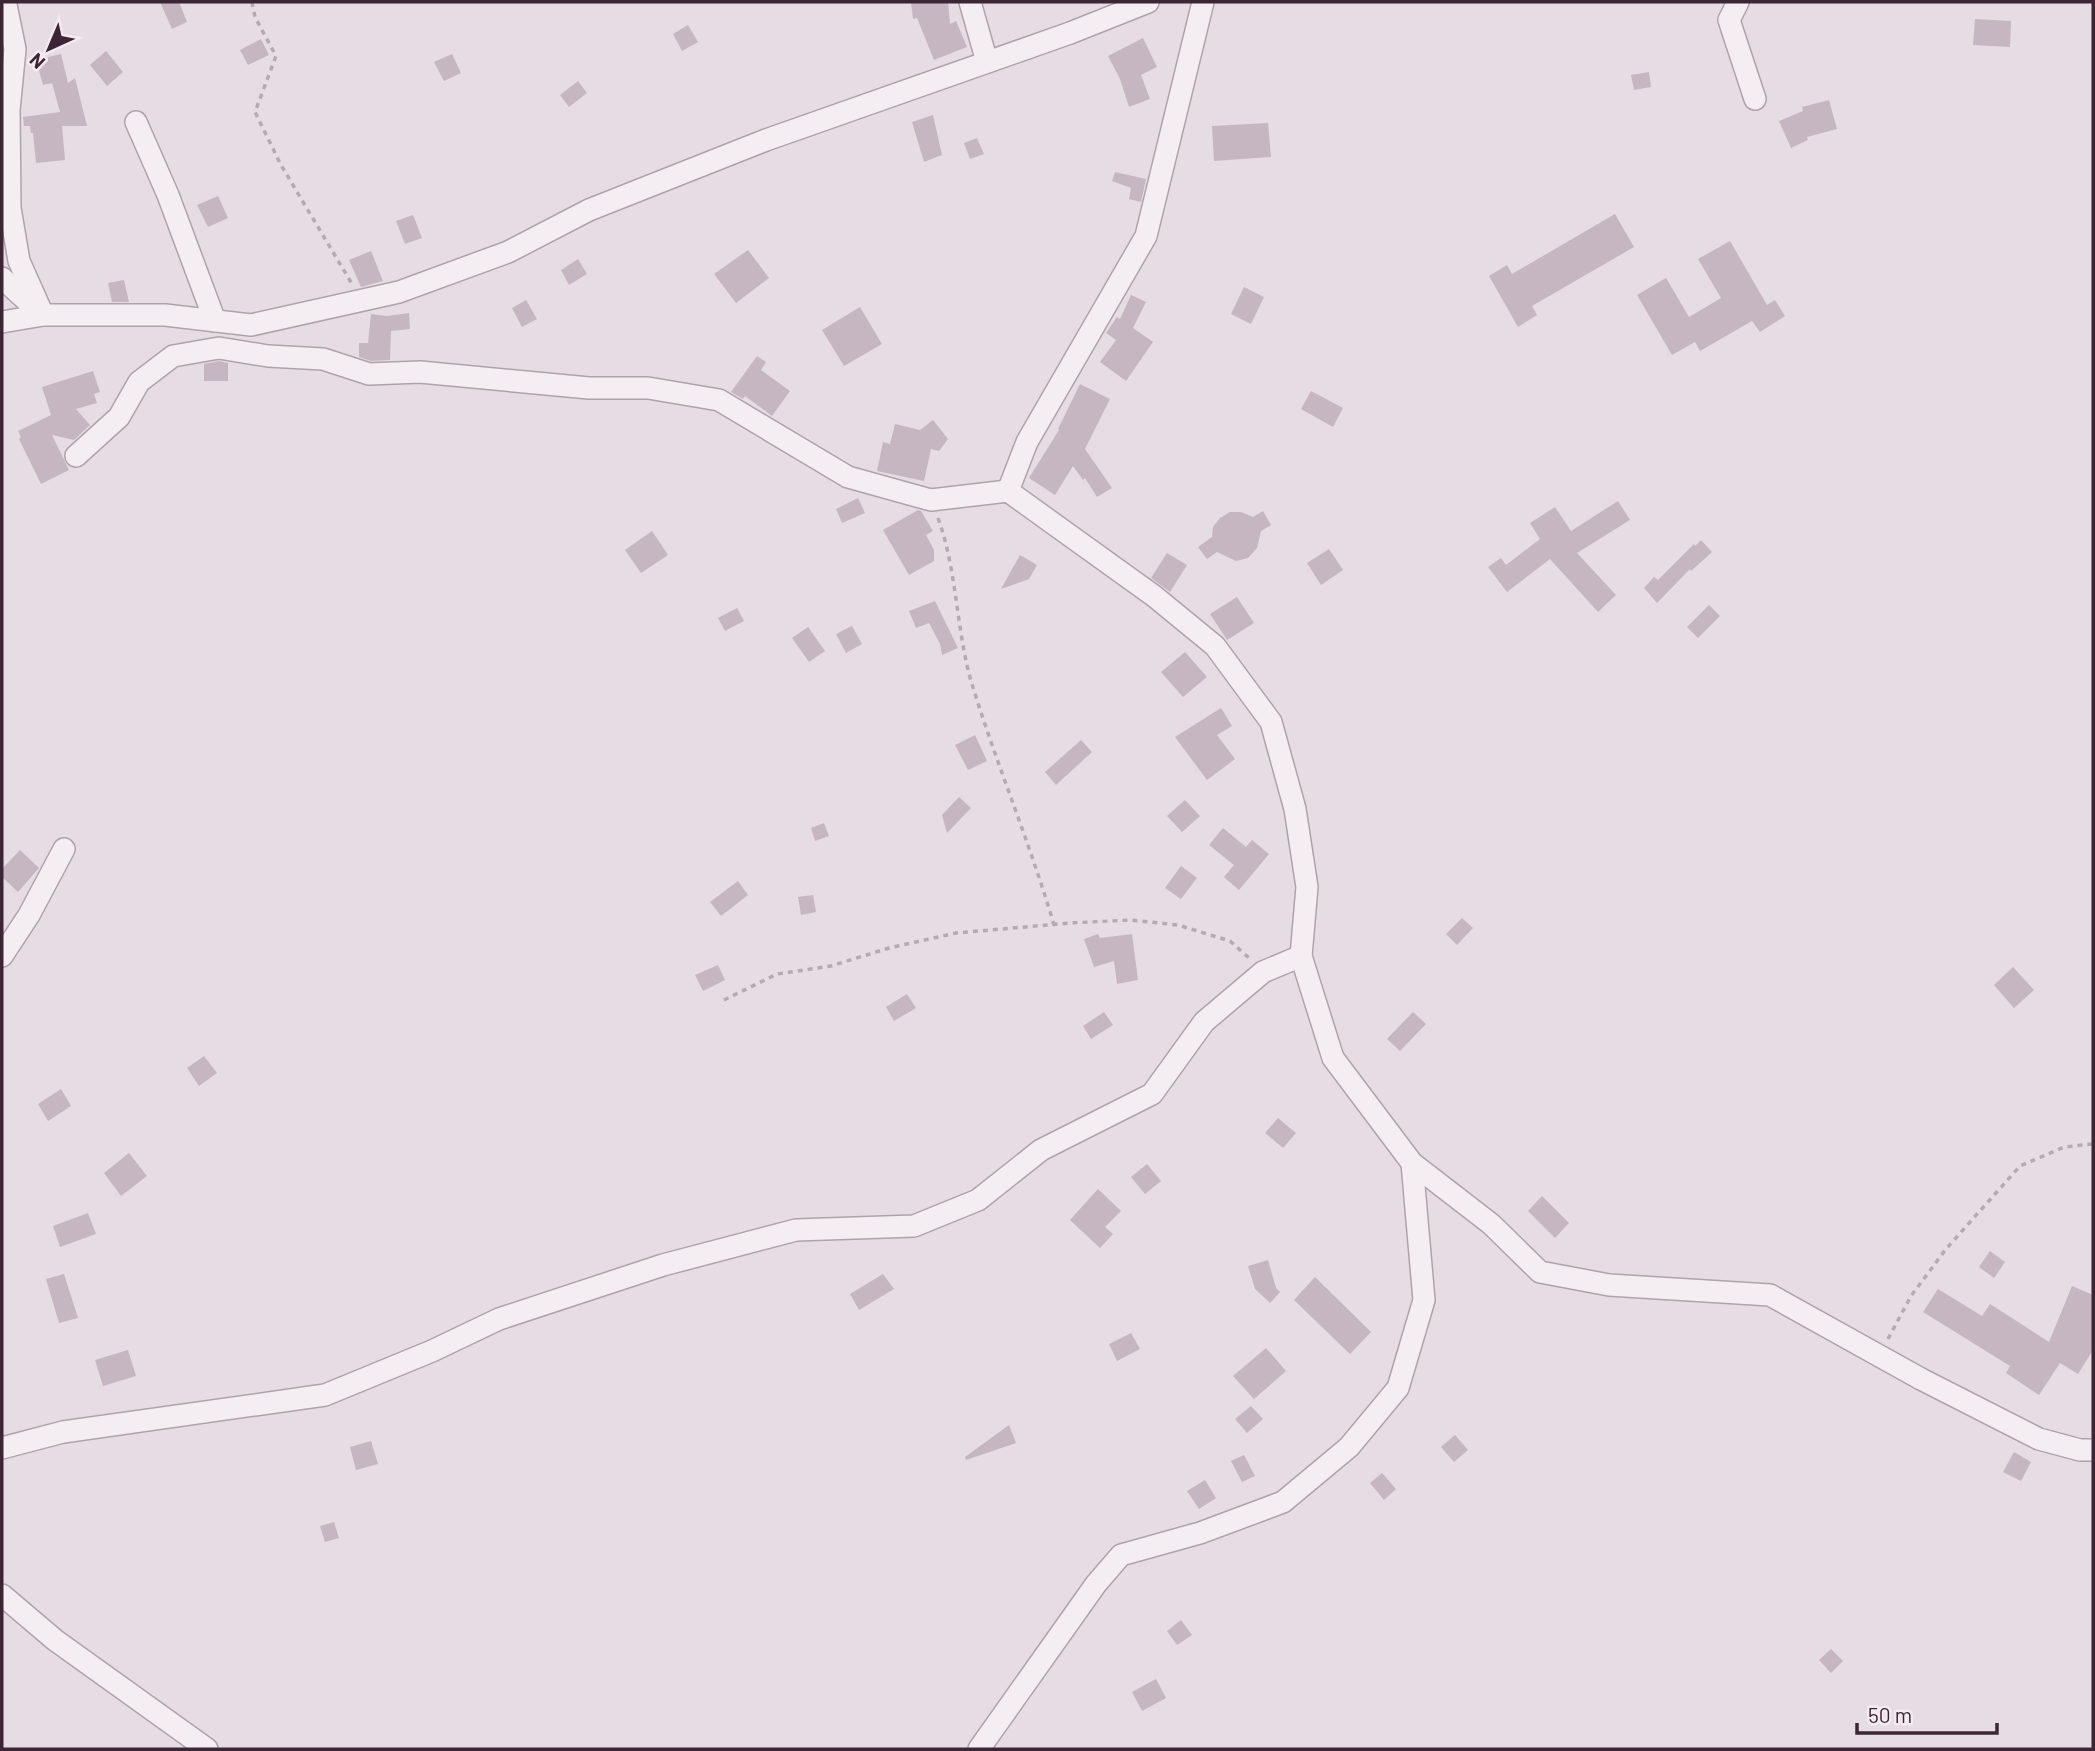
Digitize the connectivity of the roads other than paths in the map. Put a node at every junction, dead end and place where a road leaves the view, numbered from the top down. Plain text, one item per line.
1 (2, 2) edge
2 (970, 2) edge
3 (1148, 2) edge
4 (1203, 2) edge
5 (1738, 2) edge
6 (988, 62) junction
7 (1755, 99) dead end
8 (136, 122) dead end
9 (2, 278) edge
10 (43, 315) junction
11 (215, 321) junction
12 (2, 322) edge
13 (76, 456) dead end
14 (1008, 491) junction
15 (64, 849) dead end
16 (2, 956) edge
17 (1301, 957) junction
18 (1412, 1163) junction
19 (2, 1448) edge
20 (2093, 1450) edge
21 (2, 1595) edge
22 (207, 1749) edge
23 (979, 1749) edge

1 - 10 street
2 - 6 street
3 - 6 street
4 - 14 street
5 - 7 street
6 - 11 street
8 - 11 street
9 - 10 street
10 - 11 street
10 - 12 street
13 - 14 street
14 - 17 street
15 - 16 street
17 - 18 street
17 - 19 street
18 - 20 street
18 - 23 street
21 - 22 street

